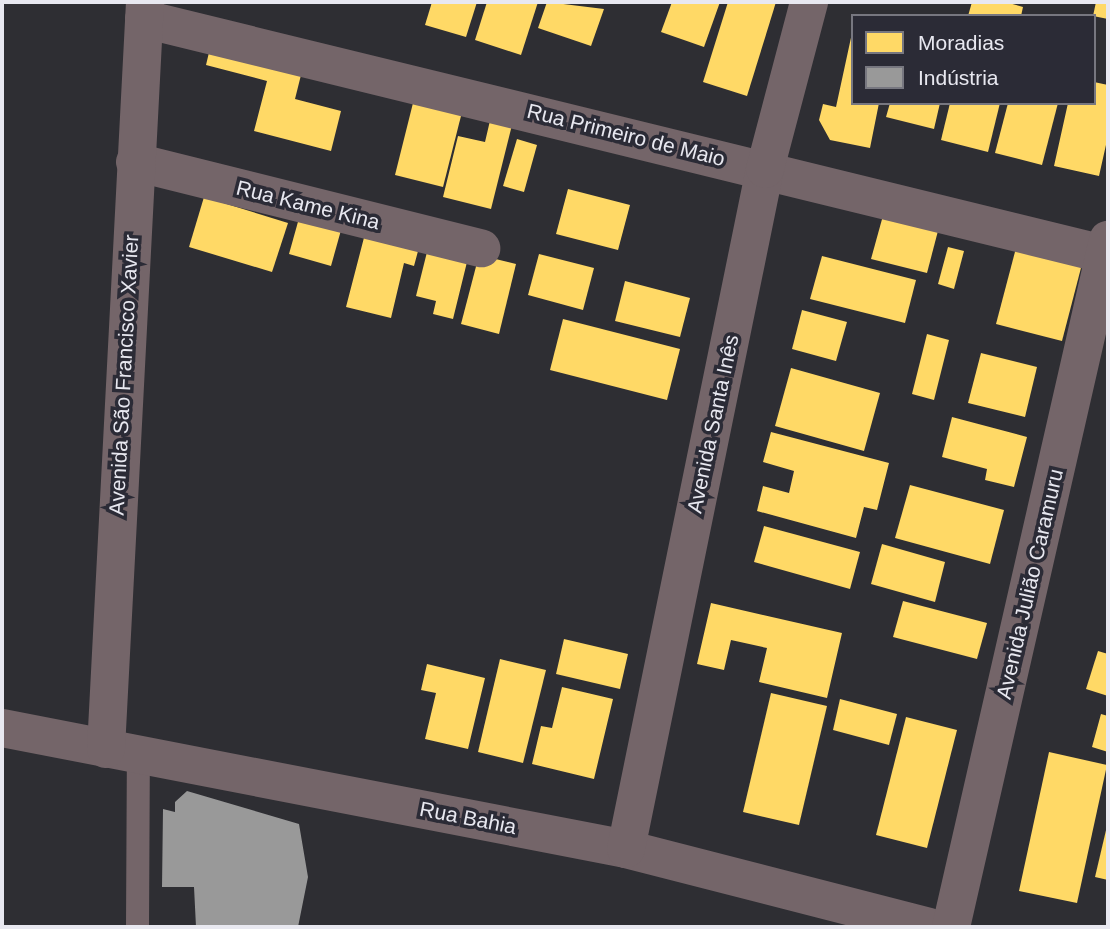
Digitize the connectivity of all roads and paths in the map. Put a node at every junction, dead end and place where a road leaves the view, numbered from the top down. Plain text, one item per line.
1 (809, 2) edge
2 (144, 10) edge
3 (135, 162) junction
4 (765, 169) junction
5 (481, 248) dead end
6 (1107, 250) edge
7 (2, 728) edge
8 (122, 752) junction
9 (626, 849) junction
10 (137, 927) edge
11 (929, 927) edge
12 (951, 927) edge

1 - 4 street, Avenida Santa Inês
2 - 3 street, Avenida São Francisco Xavier
2 - 4 street, Rua Primeiro de Maio
3 - 5 street, Rua Kame Kina
3 - 8 street, Avenida São Francisco Xavier
4 - 6 street, Rua Primeiro de Maio
4 - 9 street, Avenida Santa Inês
6 - 12 street, Avenida Julião Caramuru
7 - 8 street, Rua Bahia
8 - 9 street, Rua Bahia
8 - 10 lane
9 - 11 street, Rua Bahia

